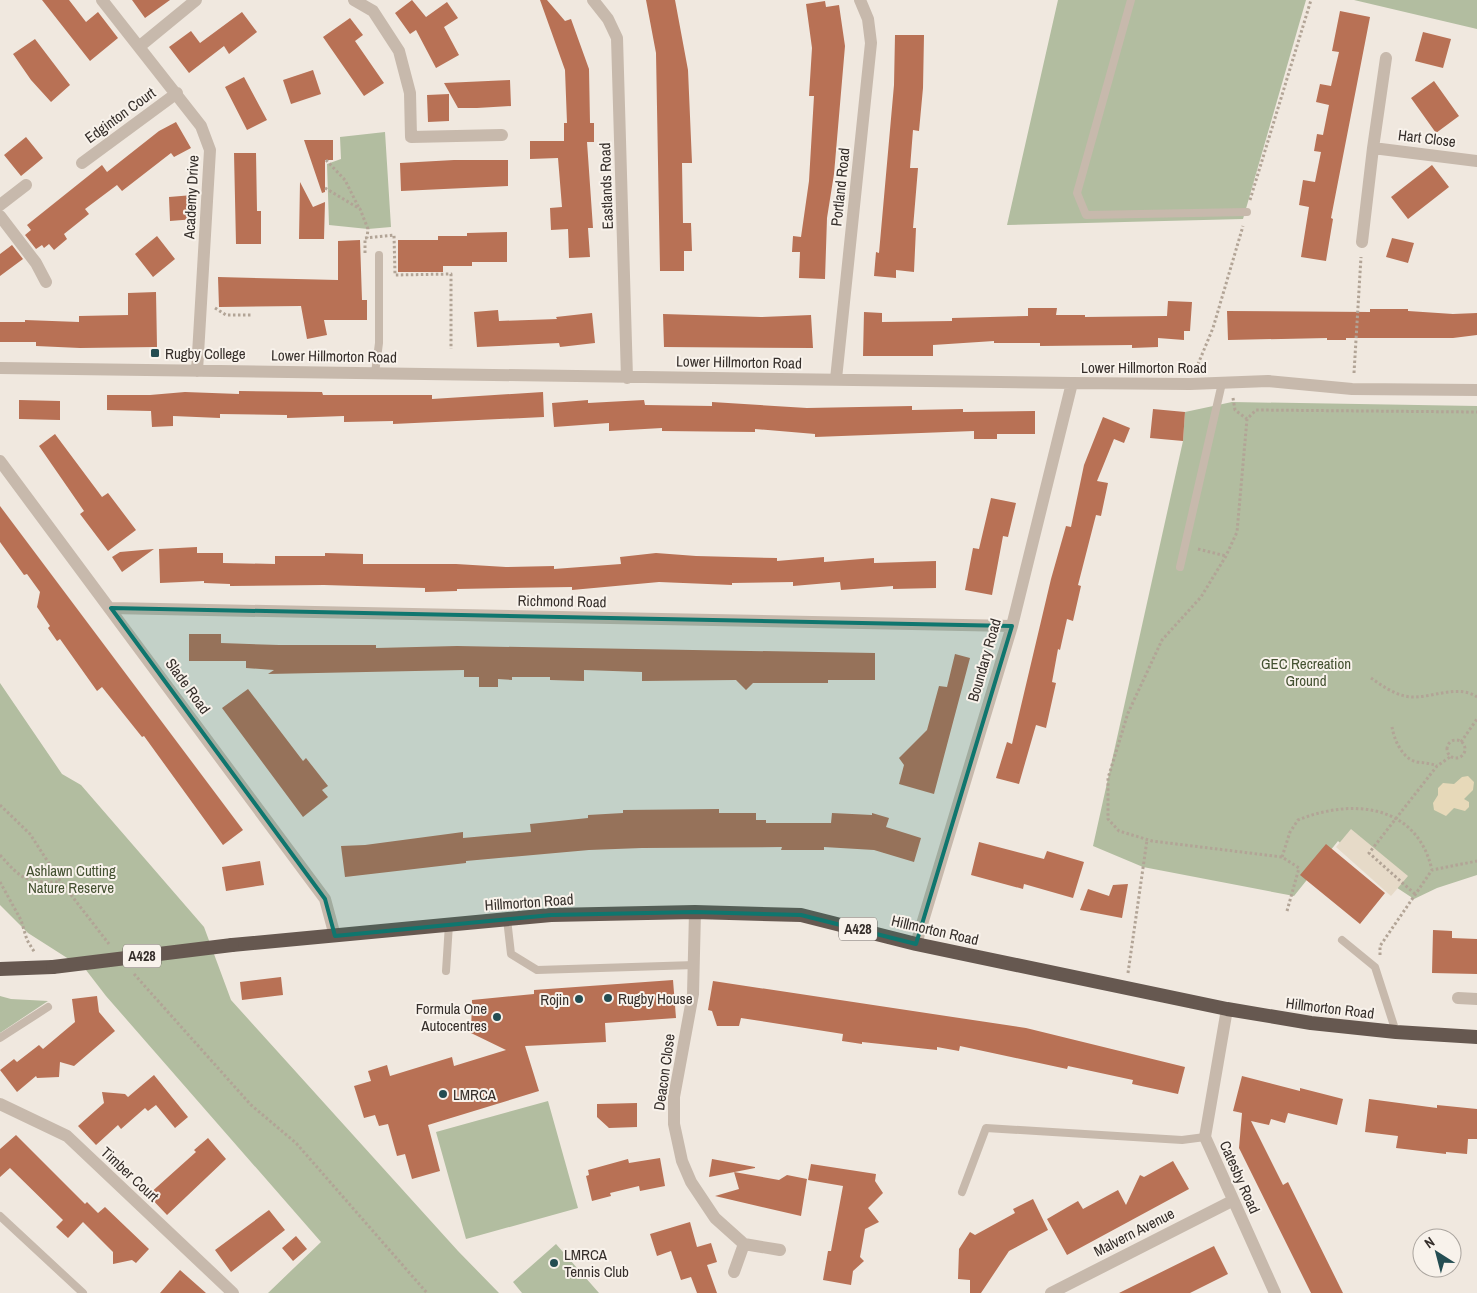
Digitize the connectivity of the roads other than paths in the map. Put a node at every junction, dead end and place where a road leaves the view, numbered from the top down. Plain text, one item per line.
1 (102, 0) edge
2 (196, 0) edge
3 (354, 0) edge
4 (594, 0) edge
5 (860, 0) edge
6 (1131, 0) edge
7 (140, 46) junction
8 (1386, 58) dead end
9 (177, 93) junction
10 (502, 135) dead end
11 (1373, 148) junction
12 (1477, 161) edge
13 (82, 163) dead end
14 (26, 185) dead end
15 (0, 205) edge
16 (1247, 212) road end
17 (0, 216) edge
18 (1362, 242) road end
19 (378, 255) dead end
20 (46, 282) dead end
21 (0, 368) edge
22 (196, 371) junction
23 (376, 373) junction
24 (627, 378) junction
25 (836, 379) junction
26 (1072, 383) junction
27 (1228, 383) junction
28 (1477, 390) edge
29 (0, 461) edge
30 (1180, 567) dead end
31 (111, 608) junction
32 (1012, 626) junction
33 (694, 912) junction
34 (507, 919) junction
35 (449, 924) junction
36 (336, 936) junction
37 (1342, 940) dead end
38 (916, 944) junction
39 (695, 965) junction
40 (0, 969) edge
41 (446, 971) dead end
42 (1458, 998) dead end
43 (1477, 999) edge
44 (48, 1007) dead end
45 (1227, 1009) junction
46 (1396, 1032) junction
47 (1477, 1037) edge
48 (0, 1038) edge
49 (0, 1104) edge
50 (1204, 1137) junction
51 (962, 1192) dead end
52 (1232, 1201) junction
53 (0, 1216) edge
54 (744, 1244) junction
55 (780, 1250) dead end
56 (734, 1272) dead end
57 (226, 1291) edge
58 (83, 1293) edge
59 (1051, 1293) edge
60 (1275, 1293) edge

1 - 7 street, Academy Drive
2 - 7 street
3 - 10 street
4 - 24 street, Eastlands Road
5 - 25 street, Portland Road
6 - 16 lane
7 - 9 street, Academy Drive
8 - 11 street
9 - 13 street, Edginton Court
9 - 22 street, Academy Drive
11 - 12 street, Hart Close
11 - 18 street
14 - 15 street
17 - 20 street
19 - 23 lane
21 - 22 street, Lower Hillmorton Road
22 - 23 street, Lower Hillmorton Road
23 - 24 street, Lower Hillmorton Road
24 - 25 street, Lower Hillmorton Road
25 - 26 street, Lower Hillmorton Road
26 - 27 street, Lower Hillmorton Road
26 - 32 street, Boundary Road
27 - 28 street, Lower Hillmorton Road
27 - 30 lane
29 - 31 street, Slade Road
31 - 32 street, Richmond Road
31 - 36 street, Slade Road
32 - 38 street, Boundary Road
33 - 34 highway, Hillmorton Road / A428
33 - 38 highway, Hillmorton Road / A428
33 - 39 street, Deacon Close
34 - 35 highway, Hillmorton Road / A428
34 - 39 lane
35 - 36 highway, Hillmorton Road / A428
35 - 41 lane
36 - 40 highway, Hillmorton Road / A428, bridge
37 - 46 lane
38 - 45 highway, Hillmorton Road / A428
39 - 54 street, Deacon Close
42 - 43 street
44 - 48 lane
45 - 46 highway, Hillmorton Road / A428
45 - 50 street, Catesby Road
46 - 47 highway, Hillmorton Road / A428
49 - 57 street, Timber Court
50 - 51 lane
50 - 52 street, Catesby Road
52 - 59 street, Malvern Avenue
52 - 60 street, Catesby Road
53 - 58 lane
54 - 55 street
54 - 56 street

